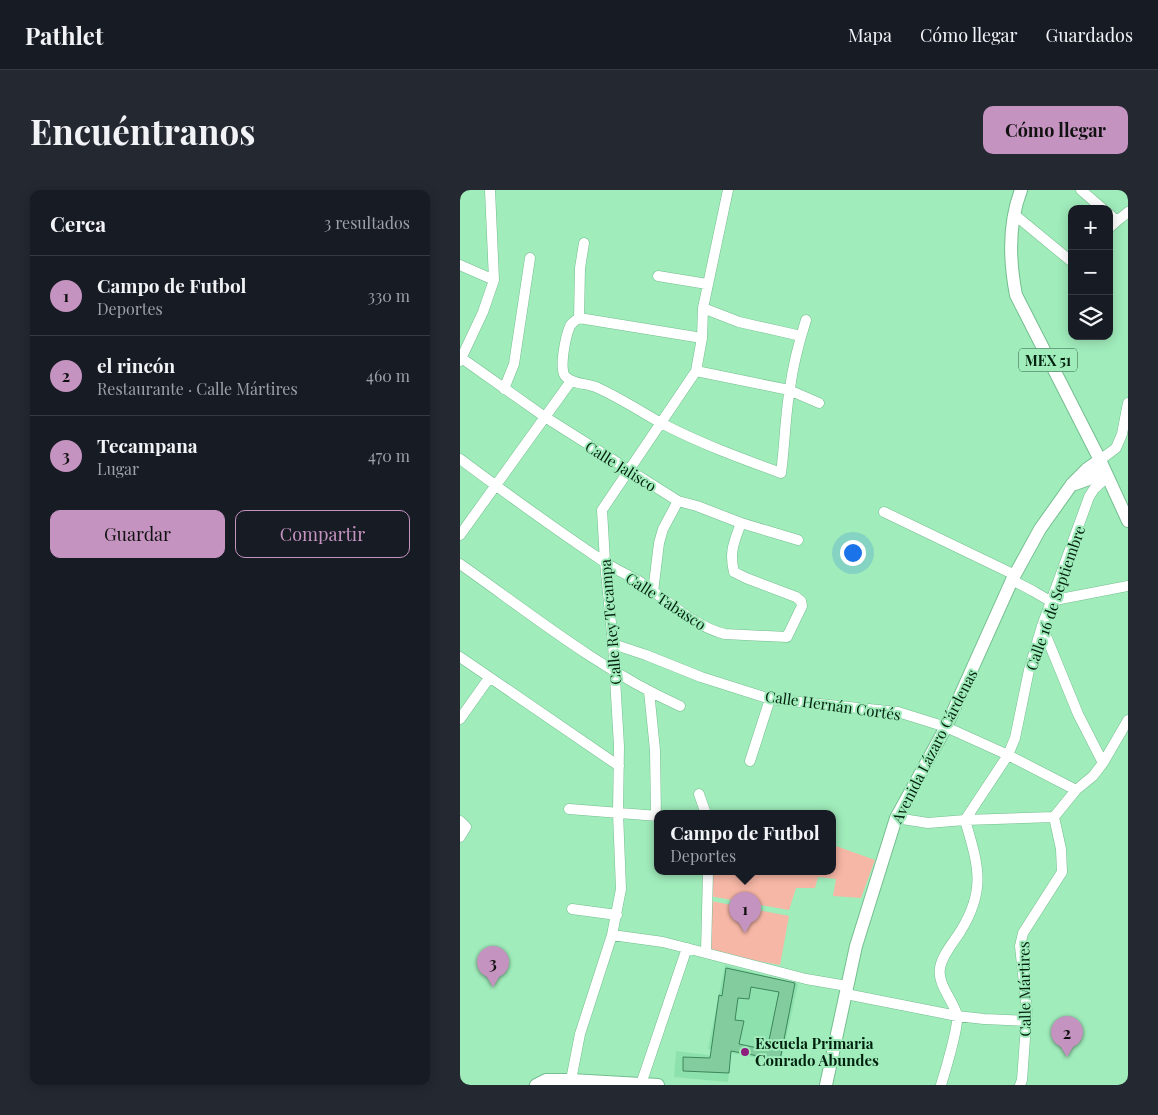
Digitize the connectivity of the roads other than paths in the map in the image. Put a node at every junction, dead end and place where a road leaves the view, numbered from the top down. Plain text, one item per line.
1 (490, 190) edge
2 (728, 190) edge
3 (1021, 190) edge
4 (1081, 190) edge
5 (1098, 205) edge
6 (1128, 212) edge
7 (1015, 215) junction
8 (1113, 220) edge
9 (584, 243) dead end
10 (530, 258) dead end
11 (1068, 259) edge
12 (460, 265) edge
13 (658, 276) dead end
14 (494, 280) junction
15 (708, 284) junction
16 (703, 308) junction
17 (578, 318) junction
18 (806, 320) dead end
19 (801, 336) junction
20 (702, 338) junction
21 (461, 359) edge
22 (696, 371) junction
23 (571, 381) junction
24 (504, 389) junction
25 (789, 390) junction
26 (819, 403) dead end
27 (1128, 403) edge
28 (545, 417) junction
29 (661, 422) junction
30 (460, 459) edge
31 (1100, 460) junction
32 (629, 472) junction
33 (1106, 475) junction
34 (1072, 484) junction
35 (495, 485) junction
36 (678, 501) junction
37 (884, 512) dead end
38 (1128, 521) edge
39 (742, 523) junction
40 (460, 535) edge
41 (798, 540) dead end
42 (604, 562) junction
43 (460, 564) edge
44 (1013, 578) junction
45 (1128, 586) edge
46 (653, 592) junction
47 (1050, 601) junction
48 (1042, 626) junction
49 (613, 644) junction
50 (460, 656) edge
51 (615, 673) junction
52 (489, 678) junction
53 (649, 691) junction
54 (770, 699) junction
55 (680, 706) dead end
56 (460, 719) edge
57 (1128, 720) edge
58 (946, 727) junction
59 (1008, 755) junction
60 (750, 761) dead end
61 (1103, 762) junction
62 (619, 766) junction
63 (1076, 790) junction
64 (699, 794) dead end
65 (569, 809) dead end
66 (657, 810) edge
67 (705, 810) edge
68 (618, 813) junction
69 (654, 816) edge
70 (1054, 817) junction
71 (896, 818) junction
72 (965, 820) junction
73 (463, 824) edge
74 (460, 837) edge
75 (708, 875) edge
76 (572, 909) dead end
77 (616, 915) junction
78 (612, 935) junction
79 (687, 948) junction
80 (706, 952) junction
81 (847, 990) junction
82 (957, 1016) junction
83 (1026, 1021) junction
84 (572, 1080) junction
85 (543, 1083) edge
86 (641, 1084) edge
87 (658, 1085) edge
88 (826, 1085) edge
89 (941, 1085) edge
90 (1020, 1085) edge

1 - 14 street
2 - 15 street, Calle Rey Tecampa
3 - 7 main road, MEX 51
4 - 5 street
6 - 8 street
7 - 11 street
7 - 31 main road, MEX 51
9 - 17 street
10 - 24 street
12 - 14 street
13 - 15 street
14 - 21 street
15 - 16 street, Calle Rey Tecampa
16 - 19 street
16 - 20 street, Calle Rey Tecampa
17 - 20 street
17 - 23 street
18 - 19 street
19 - 25 street
20 - 22 street, Calle Rey Tecampa
21 - 24 street, Calle Jalisco
22 - 25 street
22 - 29 street, Calle Rey Tecampa
23 - 28 street
23 - 29 street
24 - 28 street, Calle Jalisco
25 - 26 street
25 - 29 street
27 - 31 street
28 - 32 street, Calle Jalisco
28 - 35 street
29 - 32 street, Calle Rey Tecampa
30 - 35 street, Calle Tabasco
31 - 33 main road, MEX 51
31 - 34 main road, Avenida Lázaro Cárdenas
32 - 36 street, Calle Jalisco
32 - 42 street, Calle Rey Tecampa
33 - 34 main road
33 - 38 main road, MEX 51
33 - 47 street, Calle 16 de Septiembre
34 - 44 main road, Avenida Lázaro Cárdenas
35 - 40 street
35 - 42 street, Calle Tabasco
36 - 39 street, Calle Jalisco
36 - 46 street
37 - 44 street
39 - 41 street, Calle Jalisco
39 - 46 street, Calle Tabasco
42 - 46 street, Calle Tabasco
42 - 49 street, Calle Rey Tecampa
43 - 51 street
44 - 47 street
44 - 58 main road, Avenida Lázaro Cárdenas
45 - 47 street
47 - 48 street, Calle 16 de Septiembre
48 - 59 street, Calle 16 de Septiembre
48 - 61 street
49 - 51 street, Calle Rey Tecampa
49 - 54 street, Calle Hernán Cortés
50 - 52 street
51 - 53 street
51 - 62 street, Calle Rey Tecampa
52 - 56 street
52 - 62 street
53 - 55 street
53 - 66 street
54 - 58 street, Calle Hernán Cortés
54 - 60 street
57 - 61 street
58 - 59 street, Calle Hernán Cortés
58 - 71 main road, Avenida Lázaro Cárdenas
59 - 63 street, Calle Hernán Cortés
59 - 72 street, Calle 16 de Septiembre
61 - 63 street
62 - 68 street, Calle Rey Tecampa
63 - 70 street
64 - 67 street
65 - 68 street
68 - 69 street
68 - 77 street, Calle Rey Tecampa
70 - 72 street
70 - 83 street, Calle Mártires
71 - 72 street
71 - 81 main road, Avenida Lázaro Cárdenas
72 - 82 street
73 - 74 street
75 - 80 street
76 - 77 street
77 - 78 street, Calle Rey Tecampa
78 - 79 street
78 - 84 street, Calle Rey Tecampa
79 - 80 street
79 - 86 street
80 - 81 street
81 - 82 street
81 - 88 main road, Avenida Lázaro Cárdenas
82 - 83 street
82 - 89 street
83 - 90 street, Calle Mártires
84 - 85 main road
84 - 86 main road
86 - 87 main road

